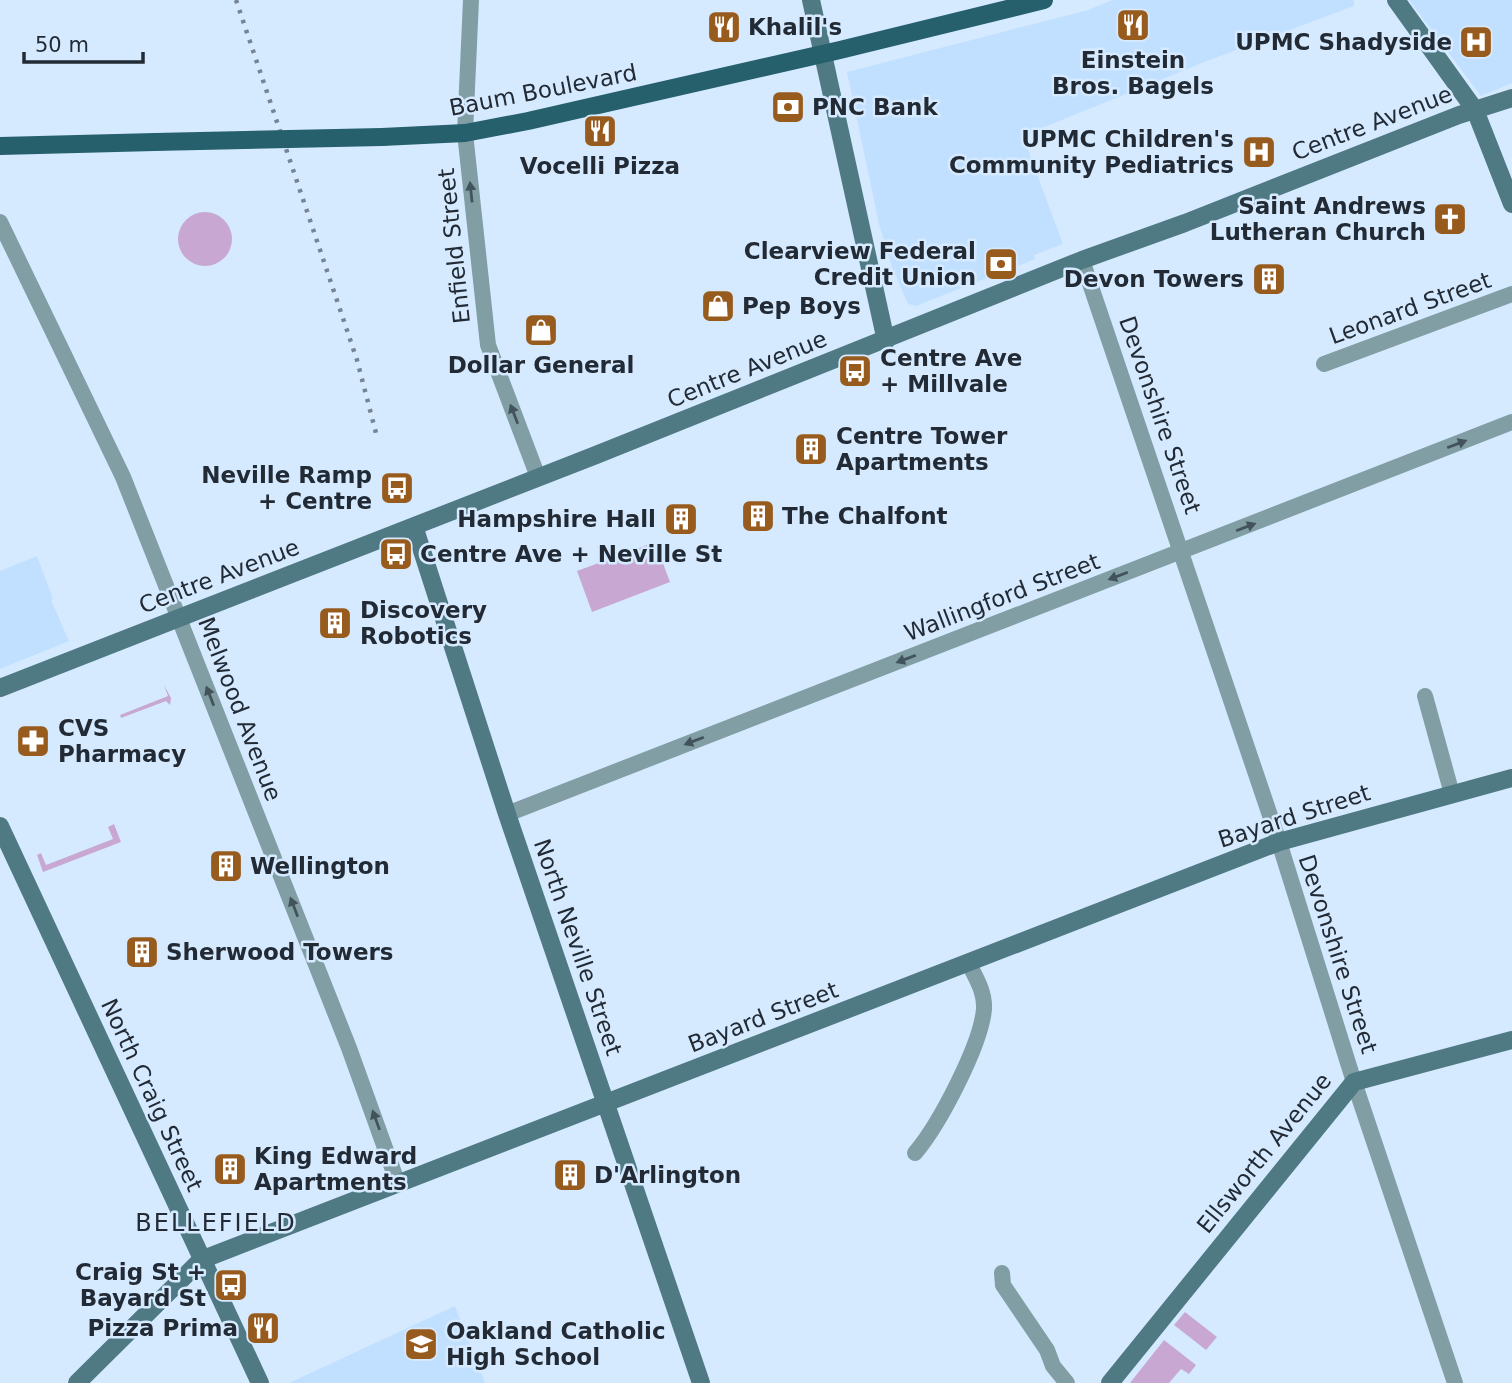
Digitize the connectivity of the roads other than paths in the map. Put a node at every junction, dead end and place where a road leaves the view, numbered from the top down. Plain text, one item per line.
1 (471, 0) edge
2 (811, 0) edge
3 (1396, 0) edge
4 (1039, 1) edge
5 (822, 54) junction
6 (1512, 98) edge
7 (1475, 110) junction
8 (464, 133) junction
9 (0, 146) edge
10 (1512, 204) edge
11 (0, 222) edge
12 (1083, 260) junction
13 (1512, 294) edge
14 (886, 341) junction
15 (1324, 364) dead end
16 (1512, 422) edge
17 (538, 477) junction
18 (414, 526) junction
19 (1182, 552) junction
20 (180, 618) junction
21 (0, 688) edge
22 (1425, 696) dead end
23 (1512, 778) edge
24 (1452, 794) junction
25 (507, 814) junction
26 (0, 826) edge
27 (1279, 842) junction
28 (969, 964) junction
29 (1512, 1040) edge
30 (1354, 1082) junction
31 (606, 1103) junction
32 (915, 1153) dead end
33 (398, 1184) junction
34 (201, 1261) junction
35 (1002, 1273) dead end
36 (77, 1383) edge
37 (260, 1383) edge
38 (701, 1383) edge
39 (1067, 1383) edge
40 (1110, 1383) edge
41 (1455, 1383) edge

1 - 8 street, Enfield Street
2 - 5 street
3 - 7 street
4 - 5 main road, Baum Boulevard
5 - 8 main road, Baum Boulevard
5 - 14 street
6 - 7 street, Centre Avenue
7 - 10 street
7 - 12 street, Centre Avenue
8 - 9 main road, Baum Boulevard, bridge
17 -> 8 street, Enfield Street
11 - 20 street, Melwood Avenue
12 - 14 street, Centre Avenue
12 - 19 street, Devonshire Street
13 - 15 street, Leonard Street
14 - 17 street, Centre Avenue
19 -> 16 street, Wallingford Street
17 - 18 street, Centre Avenue
18 - 20 street, Centre Avenue
18 - 25 street, North Neville Street
19 -> 25 street, Wallingford Street
19 - 27 street, Devonshire Street
20 - 21 street, Centre Avenue
33 -> 20 street, Melwood Avenue
22 - 24 street
23 - 24 street, Bayard Street
24 - 27 street, Bayard Street
25 - 31 street, North Neville Street
26 - 34 street, North Craig Street
27 - 28 street, Bayard Street
27 - 30 street, Devonshire Street
28 - 31 street, Bayard Street
28 - 32 street
29 - 30 street, Ellsworth Avenue
30 - 40 street, Ellsworth Avenue
30 - 41 street, Devonshire Street
31 - 33 street, Bayard Street
31 - 38 street, North Neville Street
33 - 34 street, Bayard Street
34 - 36 street, Bayard Street
34 - 37 street, North Craig Street
35 - 39 street

